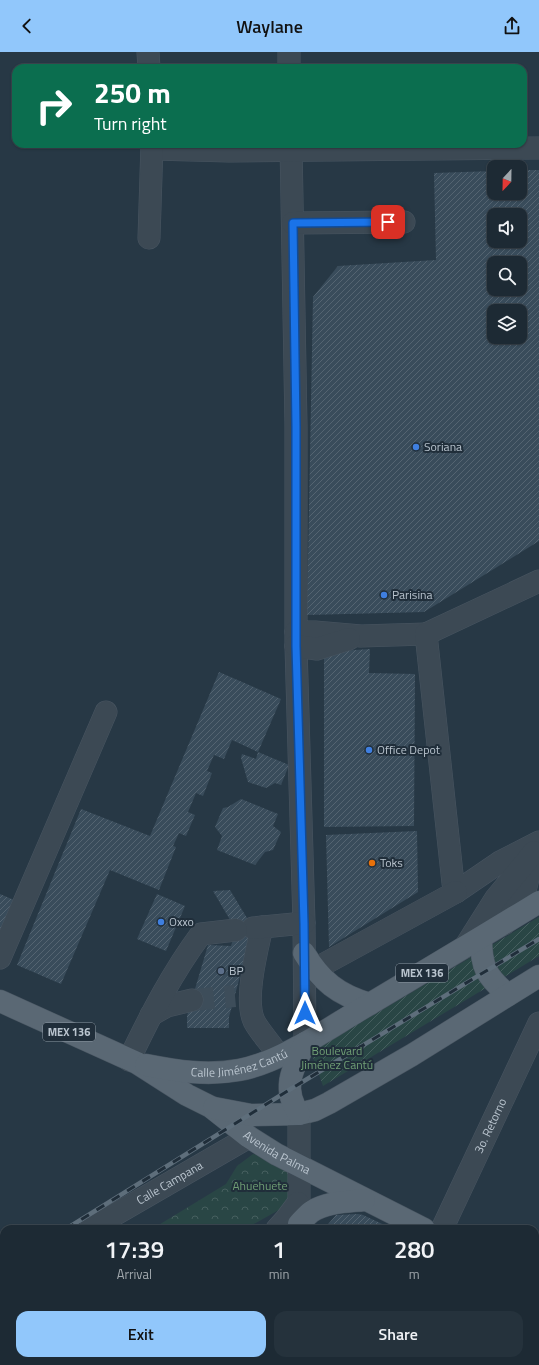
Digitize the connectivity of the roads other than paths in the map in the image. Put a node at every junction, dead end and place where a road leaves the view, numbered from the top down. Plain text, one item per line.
1 (148, 52) edge
2 (289, 52) edge
3 (149, 64) edge
4 (289, 64) edge
5 (152, 148) edge
6 (291, 148) edge
7 (527, 148) edge
8 (539, 148) edge
9 (404, 222) dead end
10 (293, 223) junction
11 (149, 238) dead end
12 (539, 581) edge
13 (426, 634) junction
14 (296, 639) junction
15 (106, 712) dead end
16 (537, 845) edge
17 (456, 892) junction
18 (538, 902) edge
19 (304, 923) junction
20 (504, 924) junction
21 (250, 928) junction
22 (473, 943) junction
23 (0, 958) edge
24 (310, 961) junction
25 (539, 976) edge
26 (508, 995) junction
27 (192, 1000) tunnel mouth
28 (0, 1001) edge
29 (370, 1004) junction
30 (151, 1015) junction
31 (539, 1024) edge
32 (305, 1043) junction
33 (279, 1056) junction
34 (133, 1062) junction
35 (211, 1107) junction
36 (299, 1114) junction
37 (249, 1137) junction
38 (299, 1167) junction
39 (364, 1200) junction
40 (299, 1218) edge
41 (97, 1225) edge
42 (281, 1225) edge
43 (416, 1225) edge
44 (444, 1225) edge

1 - 3 street
2 - 4 street
5 - 11 street
6 - 10 street
7 - 8 street
9 - 10 street
10 - 14 street
12 - 13 street
13 - 14 street
13 - 17 street
14 - 19 street
15 - 23 street
16 - 17 street
16 - 20 street
16 - 22 street
17 - 24 street
18 - 20 main road, Calle Jiménez Cantú / MEX 136
19 - 21 street
19 - 24 street
20 - 22 main road, Calle Jiménez Cantú / MEX 136
21 - 30 street
21 - 33 street
22 - 26 main road
22 - 29 main road, Calle Jiménez Cantú / MEX 136
24 - 29 main road
24 - 32 street
25 - 26 main road, MEX 136
26 - 36 main road, MEX 136
27 - 30 street
28 - 34 main road, MEX 136
29 - 32 main road, Calle Jiménez Cantú / MEX 136
30 - 34 street
31 - 44 street, 3o. Retorno
32 - 33 main road, Calle Jiménez Cantú / MEX 136
32 - 36 main road
33 - 34 main road, Calle Jiménez Cantú / MEX 136
34 - 35 main road, Avenida Palma / MEX 136
35 - 36 main road, MEX 136
35 - 37 main road, Avenida Palma
36 - 38 street
37 - 38 main road, Avenida Palma
37 - 41 street, Calle Campana
38 - 39 main road, Avenida Palma
38 - 40 street
39 - 40 main road
39 - 43 main road, Avenida Palma
40 - 42 street

